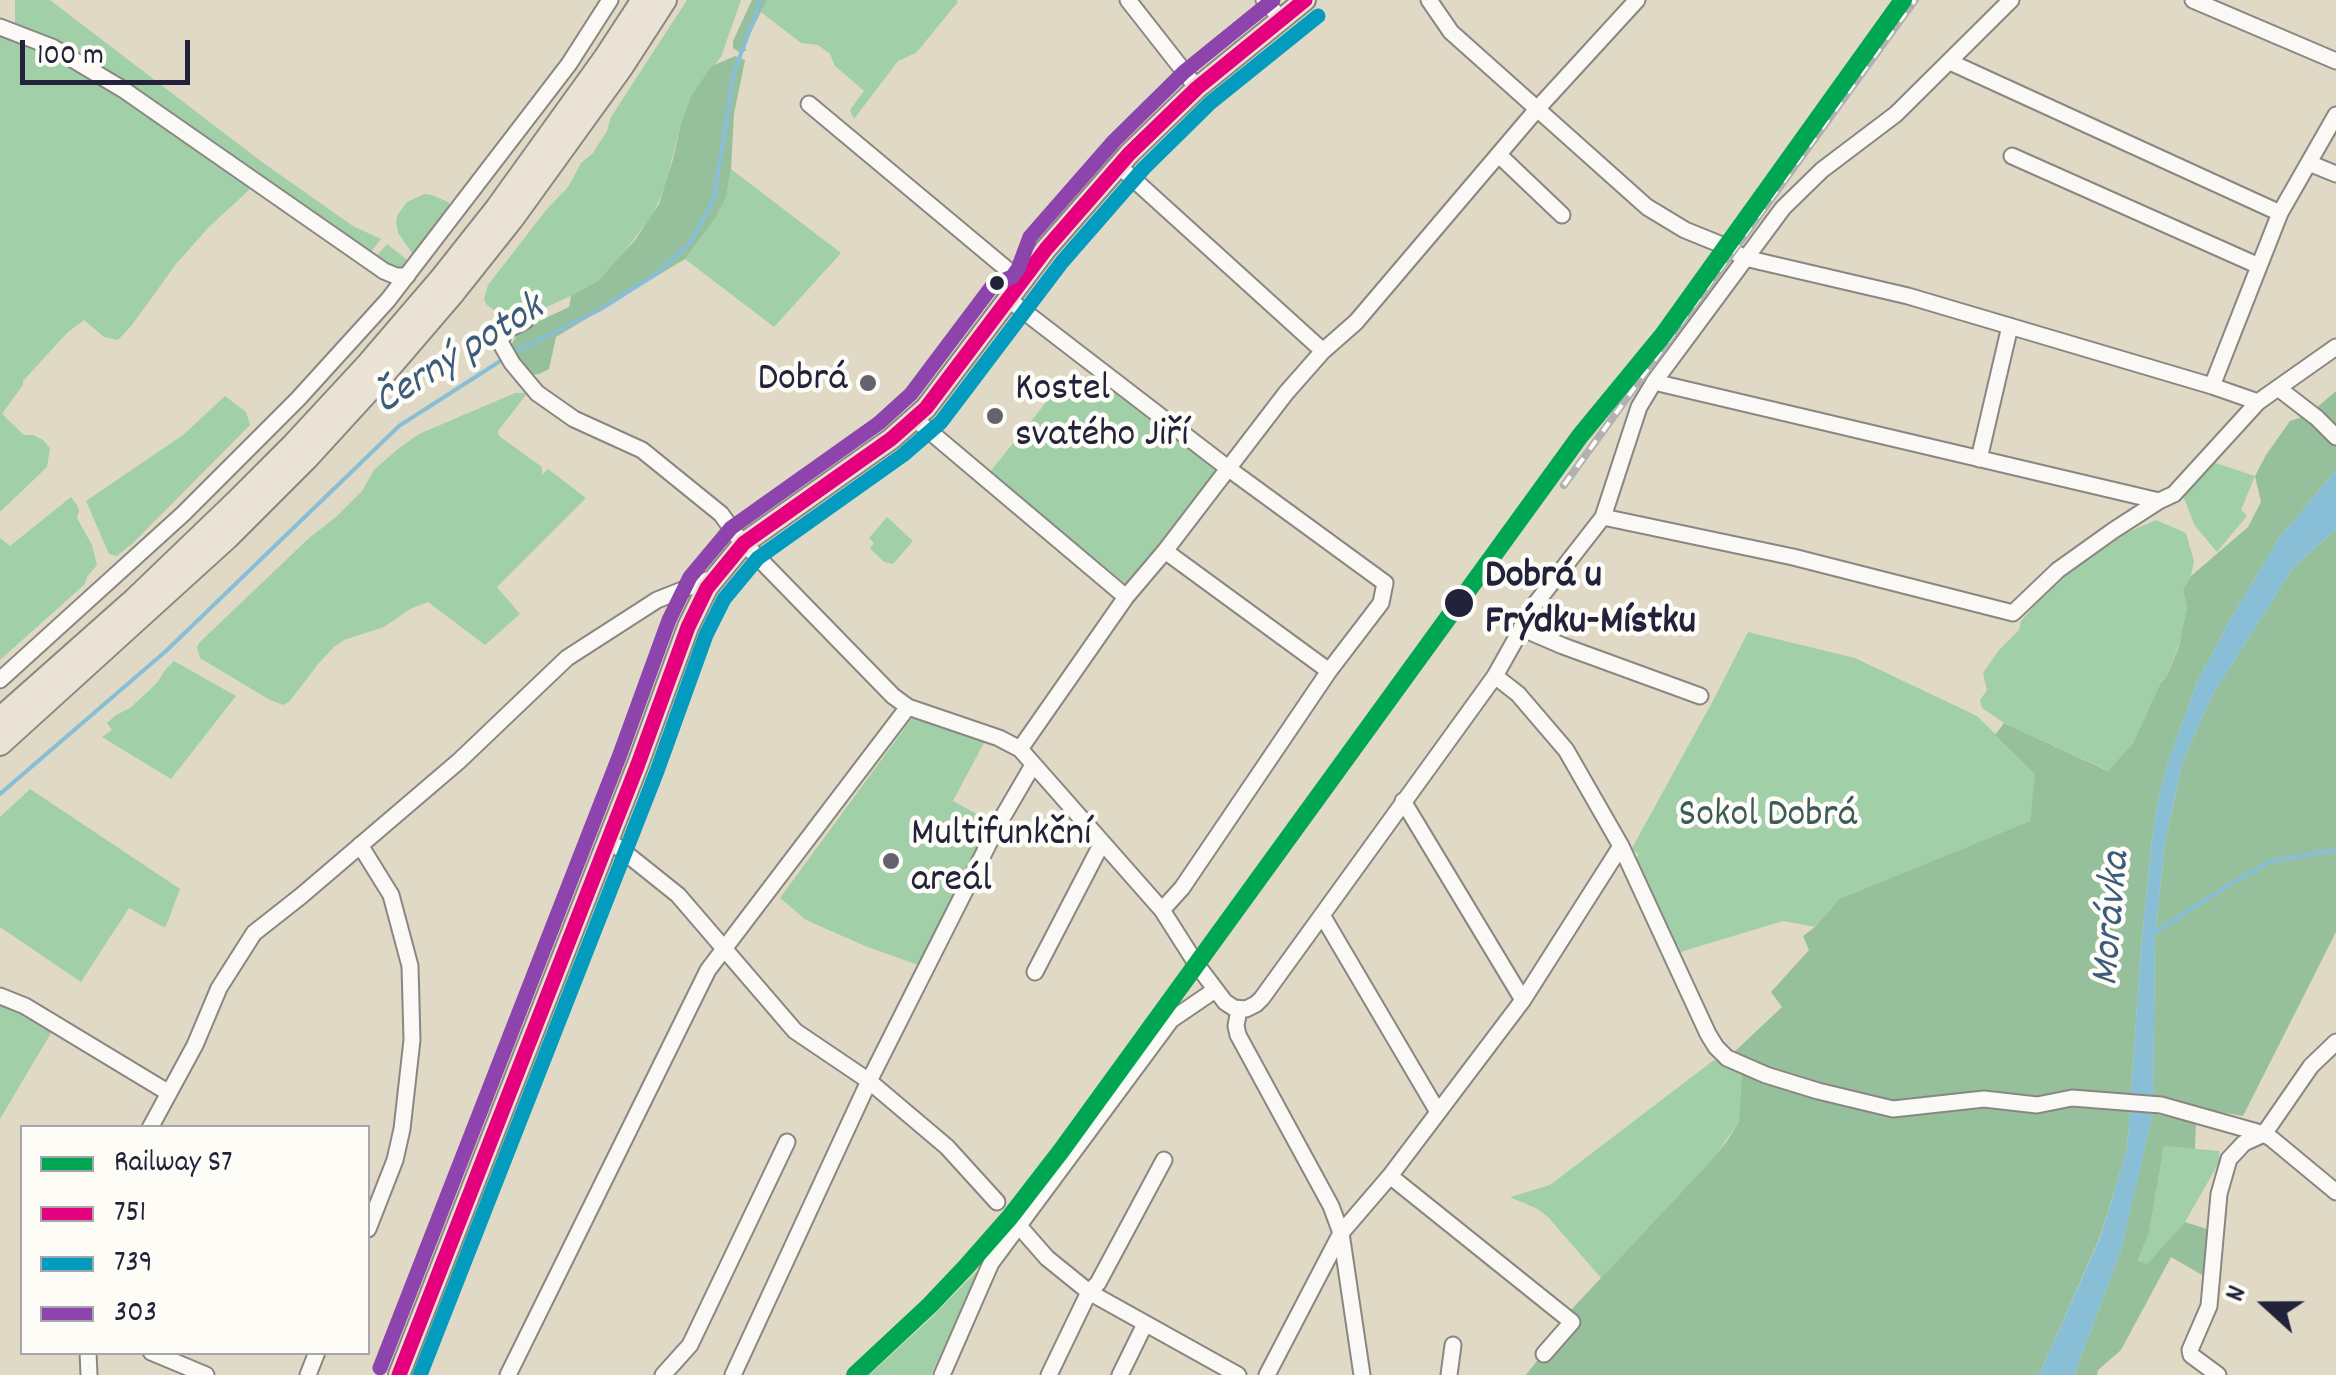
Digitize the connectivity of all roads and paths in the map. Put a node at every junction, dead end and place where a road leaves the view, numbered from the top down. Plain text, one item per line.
1 (610, 0) edge
2 (643, 0) edge
3 (665, 0) edge
4 (1128, 0) edge
5 (1264, 0) edge
6 (1305, 0) edge
7 (1429, 0) edge
8 (1637, 0) edge
9 (2011, 0) edge
10 (2193, 0) edge
11 (1281, 19) junction
12 (0, 27) edge
13 (2336, 61) edge
14 (1950, 62) junction
15 (1196, 88) junction
16 (808, 104) dead end
17 (1538, 108) junction
18 (2336, 114) edge
19 (1500, 155) junction
20 (2012, 156) dead end
21 (2308, 163) junction
22 (1119, 166) junction
23 (2336, 174) edge
24 (2280, 213) junction
25 (1562, 215) dead end
26 (1745, 258) junction
27 (2259, 266) junction
28 (384, 271) junction
29 (408, 276) junction
30 (1021, 281) junction
31 (1008, 299) junction
32 (388, 300) junction
33 (525, 321) dead end
34 (2010, 326) junction
35 (2336, 347) edge
36 (1323, 351) junction
37 (1654, 382) junction
38 (2212, 386) junction
39 (2278, 388) junction
40 (2258, 402) junction
41 (915, 419) junction
42 (2336, 438) edge
43 (1979, 458) junction
44 (1229, 468) junction
45 (2159, 501) junction
46 (1603, 516) junction
47 (744, 543) junction
48 (1165, 552) junction
49 (715, 577) junction
50 (1126, 597) junction
51 (1521, 628) junction
52 (1330, 672) junction
53 (1495, 676) junction
54 (0, 680) edge
55 (1700, 696) dead end
56 (908, 707) junction
57 (0, 719) edge
58 (0, 744) edge
59 (1020, 749) junction
60 (1033, 766) junction
61 (1403, 801) junction
62 (606, 842) junction
63 (1102, 843) junction
64 (360, 845) junction
65 (1621, 846) junction
66 (1162, 910) junction
67 (1322, 915) junction
68 (725, 947) junction
69 (1035, 972) dead end
70 (1215, 990) junction
71 (0, 996) edge
72 (1524, 1000) junction
73 (1239, 1009) junction
74 (2336, 1042) edge
75 (868, 1081) junction
76 (169, 1093) junction
77 (1438, 1112) junction
78 (152, 1125) edge
79 (2264, 1134) junction
80 (787, 1142) dead end
81 (1164, 1160) dead end
82 (1390, 1176) junction
83 (2336, 1192) edge
84 (998, 1202) dead end
85 (370, 1224) edge
86 (1019, 1226) junction
87 (1341, 1233) junction
88 (1090, 1292) junction
89 (1146, 1324) junction
90 (1453, 1345) dead end
91 (1544, 1354) dead end
92 (158, 1355) edge
93 (206, 1375) edge
94 (399, 1375) edge
95 (508, 1375) edge
96 (663, 1375) edge
97 (733, 1375) edge
98 (942, 1375) edge
99 (1049, 1375) edge
100 (1120, 1375) edge
101 (1238, 1375) edge
102 (1267, 1375) edge
103 (1362, 1375) edge
104 (1449, 1375) edge
105 (2218, 1375) edge

1 - 29 street
2 - 57 highway
3 - 58 highway
4 - 15 street
5 - 11 street
6 - 11 main road
7 - 17 street
8 - 17 street
9 - 14 street
10 - 13 street
11 - 15 main road
12 - 28 street
14 - 24 street
14 - 26 street
15 - 22 main road
16 - 30 street
17 - 19 street
17 - 26 street
18 - 21 street
19 - 25 street
19 - 36 street
20 - 27 street
21 - 23 street
21 - 24 street
22 - 30 main road
22 - 36 street
24 - 27 street
26 - 34 street
26 - 37 street
27 - 38 street
28 - 29 street
28 - 32 street
29 - 32 street
30 - 31 main road
31 - 41 main road
31 - 44 street
32 - 54 street
33 - 47 street
34 - 38 street
34 - 43 street
35 - 39 street
36 - 44 street
37 - 43 street
37 - 46 street
38 - 40 street
39 - 40 street
39 - 42 street
40 - 45 street
41 - 47 main road
41 - 50 street
43 - 45 street
44 - 48 street
44 - 52 street
45 - 46 street
46 - 51 street
47 - 49 main road
47 - 56 street
48 - 50 street
48 - 52 street
49 - 62 main road
49 - 64 street
50 - 59 street
51 - 53 street
51 - 55 street
52 - 66 street
53 - 61 street
53 - 65 street
56 - 59 street
56 - 68 street
59 - 60 street
60 - 63 street
60 - 75 street
61 - 67 street
61 - 72 street
62 - 68 street
62 - 94 main road
63 - 66 street
63 - 69 street
64 - 76 street
64 - 85 street
65 - 72 street
65 - 79 street
66 - 70 street
67 - 73 street
67 - 77 street
68 - 75 street
68 - 95 street
70 - 73 street
70 - 86 street
71 - 76 street
72 - 77 street
73 - 87 street
74 - 79 street
75 - 84 street
75 - 97 street
76 - 78 street
77 - 82 street
79 - 83 street
79 - 105 street
80 - 96 street
81 - 88 street
82 - 87 street
82 - 91 street
86 - 88 street
86 - 98 street
87 - 102 street
87 - 103 street
88 - 89 street
88 - 99 street
89 - 100 street
89 - 101 street
90 - 104 street
92 - 93 street

